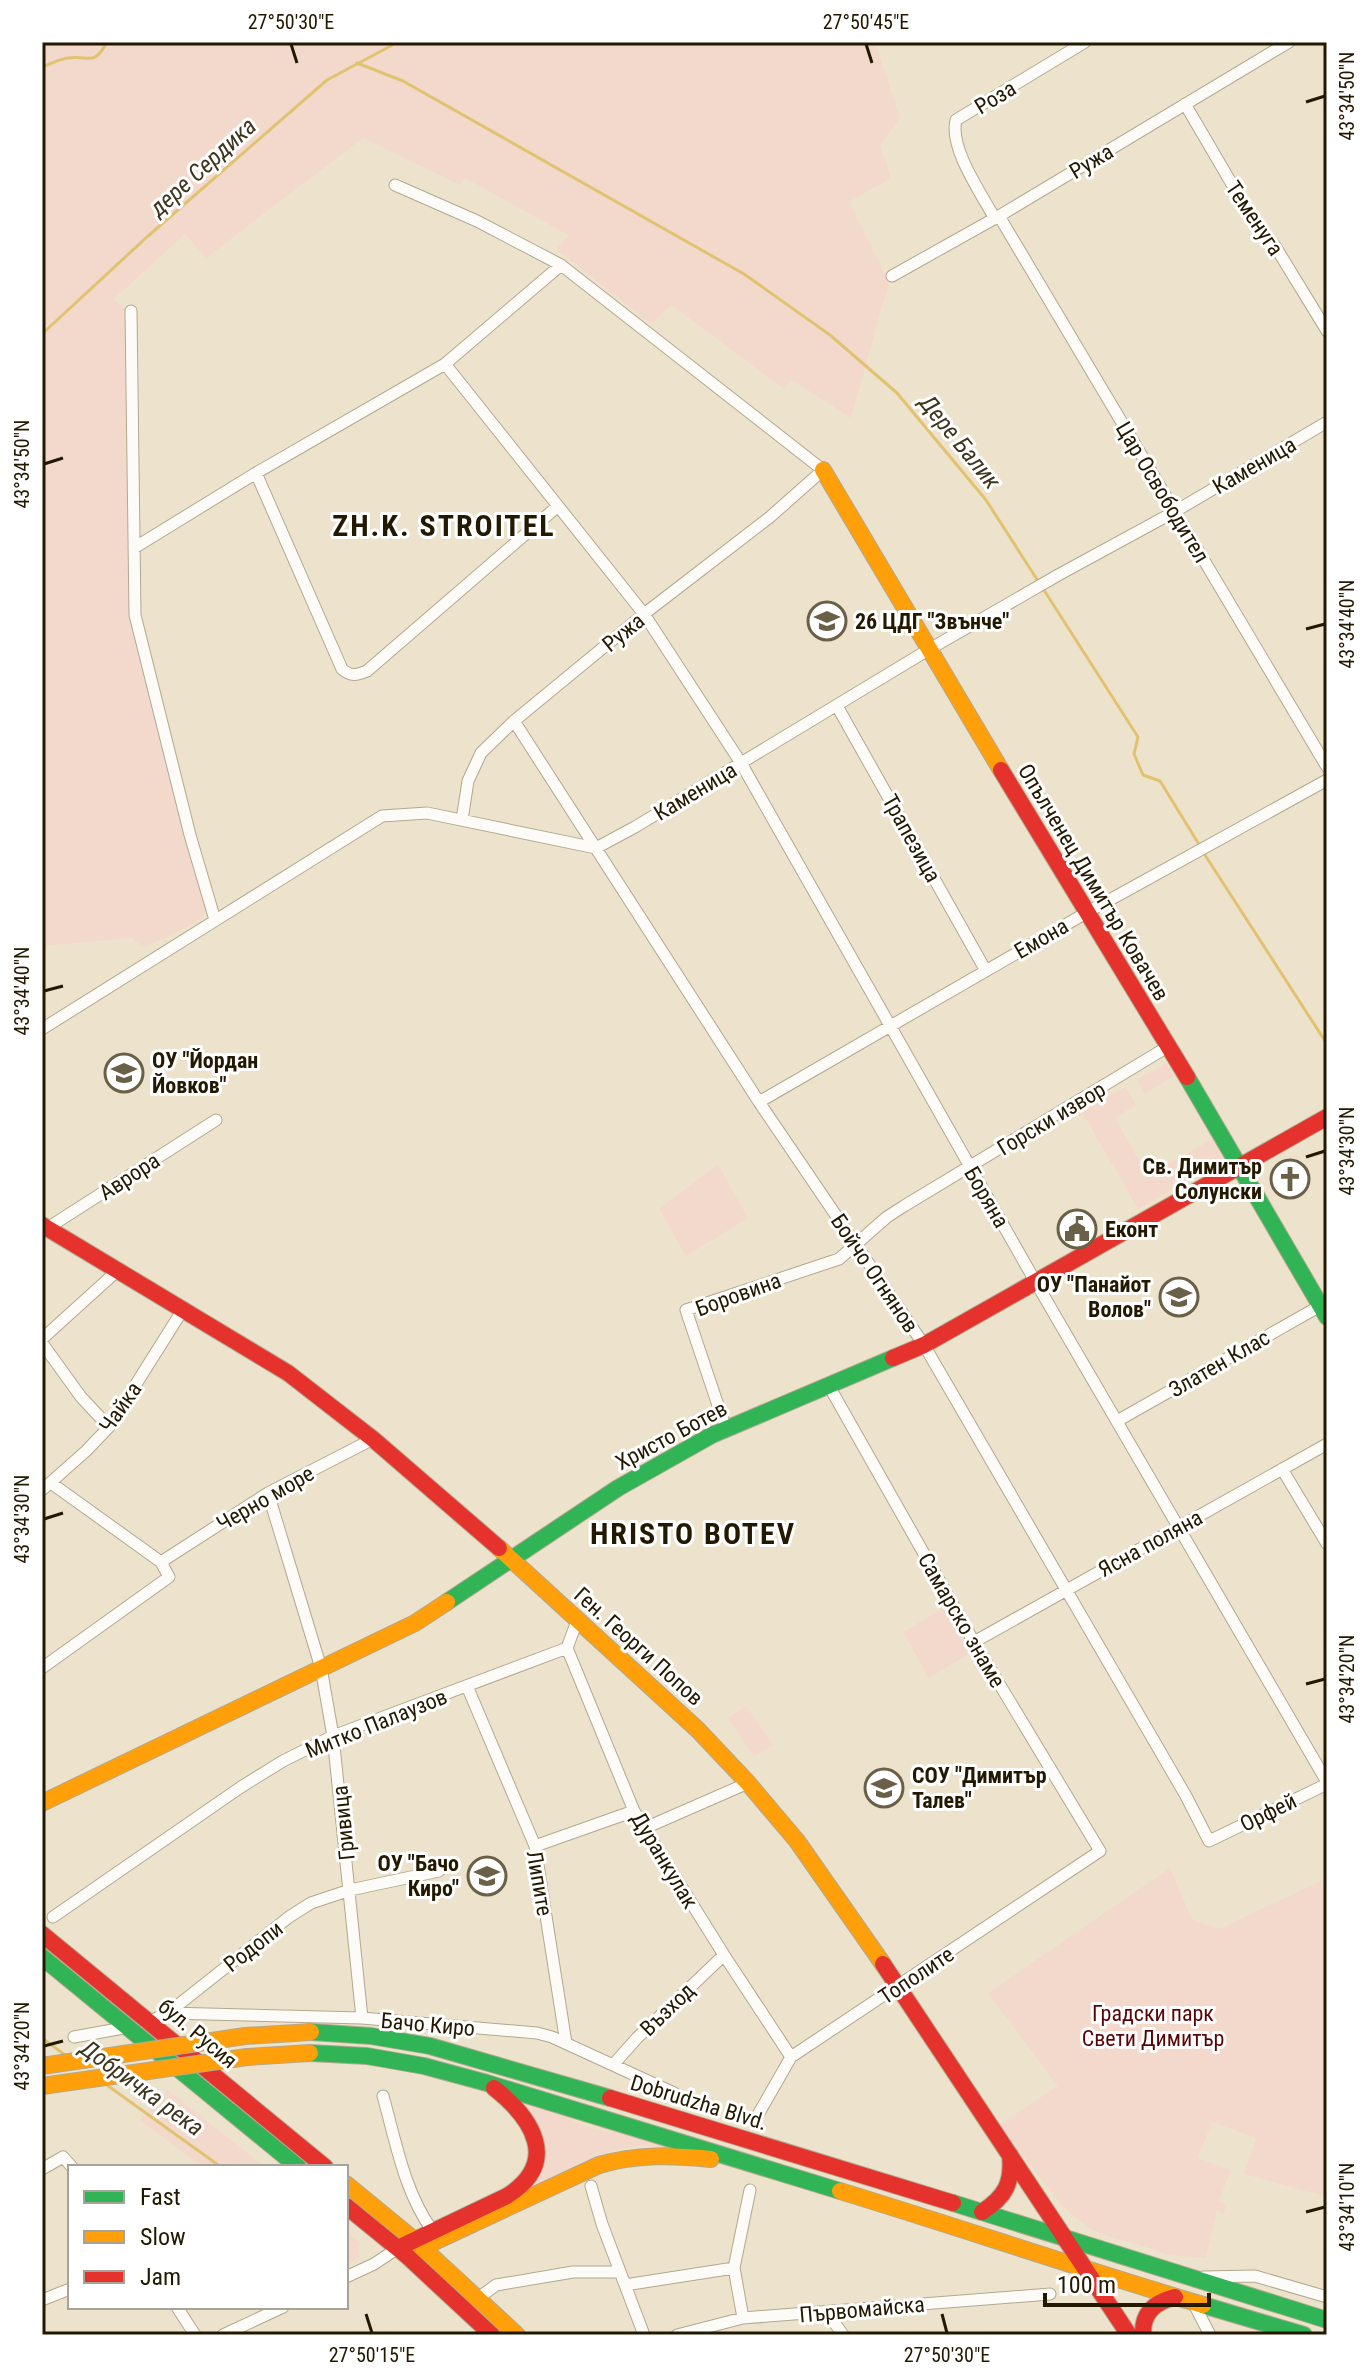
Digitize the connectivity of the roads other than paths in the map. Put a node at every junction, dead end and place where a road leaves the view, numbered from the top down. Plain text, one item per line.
1 (1085, 42) edge
2 (1289, 42) edge
3 (1185, 104) junction
4 (395, 185) dead end
5 (997, 217) junction
6 (561, 265) junction
7 (892, 276) dead end
8 (131, 311) dead end
9 (1327, 331) edge
10 (445, 364) junction
11 (1327, 422) edge
12 (823, 470) junction
13 (256, 473) junction
14 (558, 506) junction
15 (1174, 512) junction
16 (134, 548) junction
17 (644, 614) junction
18 (928, 650) junction
19 (837, 706) junction
20 (514, 721) junction
21 (741, 763) junction
22 (1327, 767) edge
23 (1327, 780) edge
24 (462, 820) junction
25 (596, 848) junction
26 (1086, 913) junction
27 (215, 920) junction
28 (986, 971) junction
29 (890, 1026) junction
30 (42, 1029) edge
31 (1169, 1046) junction
32 (759, 1102) junction
33 (1327, 1117) edge
34 (216, 1120) dead end
35 (970, 1167) junction
36 (1239, 1168) junction
37 (44, 1228) edge
38 (856, 1245) junction
39 (116, 1272) junction
40 (1035, 1281) junction
41 (182, 1311) junction
42 (1324, 1311) edge
43 (42, 1341) edge
44 (924, 1345) junction
45 (829, 1386) junction
46 (1117, 1421) junction
47 (109, 1427) junction
48 (726, 1429) junction
49 (373, 1439) junction
50 (1327, 1444) edge
51 (1282, 1469) junction
52 (46, 1486) edge
53 (268, 1493) junction
54 (1179, 1527) junction
55 (1327, 1544) edge
56 (510, 1557) junction
57 (161, 1562) junction
58 (1066, 1590) junction
59 (577, 1621) junction
60 (974, 1642) junction
61 (567, 1648) junction
62 (42, 1668) edge
63 (321, 1668) junction
64 (467, 1686) junction
65 (333, 1736) junction
66 (748, 1783) junction
67 (1327, 1783) edge
68 (42, 1803) edge
69 (634, 1811) junction
70 (645, 1828) junction
71 (1209, 1841) joint
72 (535, 1846) junction
73 (1100, 1851) joint
74 (439, 1871) dead end
75 (350, 1890) junction
76 (53, 1917) dead end
77 (42, 1934) edge
78 (724, 1955) junction
79 (42, 1957) edge
80 (898, 1986) junction
81 (168, 2013) junction
82 (362, 2018) junction
83 (151, 2022) junction
84 (129, 2027) junction
85 (74, 2037) dead end
86 (566, 2043) junction
87 (791, 2057) junction
88 (613, 2065) junction
89 (42, 2066) edge
90 (487, 2083) junction
91 (42, 2086) edge
92 (674, 2093) dead end
93 (383, 2096) dead end
94 (755, 2120) dead end
95 (1010, 2154) junction
96 (748, 2163) junction
97 (70, 2165) edge
98 (296, 2165) edge
99 (323, 2165) edge
100 (42, 2169) edge
101 (348, 2186) edge
102 (591, 2186) dead end
103 (750, 2190) dead end
104 (348, 2207) edge
105 (982, 2212) junction
106 (432, 2230) junction
107 (459, 2231) junction
108 (1068, 2240) junction
109 (410, 2247) junction
110 (734, 2268) junction
111 (1084, 2270) junction
112 (620, 2272) junction
113 (348, 2276) edge
114 (1185, 2277) junction
115 (457, 2281) junction
116 (625, 2285) junction
117 (68, 2290) edge
118 (1050, 2294) dead end
119 (1175, 2297) junction
120 (1327, 2297) edge
121 (477, 2299) junction
122 (42, 2300) edge
123 (1193, 2301) junction
124 (178, 2309) edge
125 (279, 2309) edge
126 (827, 2312) junction
127 (743, 2318) junction
128 (1327, 2320) edge
129 (195, 2335) edge
130 (224, 2335) edge
131 (492, 2335) edge
132 (517, 2335) edge
133 (644, 2335) edge
134 (677, 2335) edge
135 (843, 2335) edge
136 (1129, 2335) edge
137 (1143, 2335) edge
138 (1210, 2335) edge
139 (1304, 2335) edge

1 - 5 street, Роза
2 - 3 street, Ружа
3 - 5 street, Ружа
3 - 9 street, Теменуга
4 - 6 street
5 - 7 street, Ружа
5 - 15 street, Цар Освободител
6 - 10 street
6 - 12 street
8 - 16 street
10 - 13 street
10 - 14 street, Боряна
11 - 15 street, Каменица
12 - 17 street, Ружа
12 - 18 main road, Опълченец Димитър Ковачев
13 - 14 street
13 - 16 street
14 - 17 street, Боряна
15 - 18 street, Каменица
15 - 22 street, Цар Освободител
16 - 27 street
17 - 20 street, Ружа
17 - 21 street, Боряна
18 - 19 street, Каменица
18 - 26 main road, Опълченец Димитър Ковачев
19 - 21 street, Каменица
19 - 28 street, Трапезица
20 - 24 street, Ружа
20 - 25 street, Бойчо Огнянов
21 - 25 street, Каменица
21 - 29 street, Боряна
23 - 26 street, Емона
24 - 25 street
24 - 27 street
25 - 32 street, Бойчо Огнянов
26 - 28 street, Емона
26 - 31 main road, Опълченец Димитър Ковачев
27 - 30 street
28 - 29 street, Емона
29 - 32 street, Емона
29 - 35 street, Боряна
31 - 35 street, Горски извор
31 - 36 main road, Опълченец Димитър Ковачев
32 - 38 street, Бойчо Огнянов
33 - 36 main road, Христо Ботев
34 - 37 street, Аврора
35 - 38 street, Горски извор
35 - 40 street, Боряна
36 - 40 main road, Христо Ботев
36 - 42 main road, Опълченец Димитър Ковачев
37 - 39 main road, Ген. Георги Попов
38 - 44 street, Бойчо Огнянов
38 - 48 street, Боровина
39 - 41 main road, Ген. Георги Попов
39 - 43 street
40 - 44 main road, Христо Ботев
40 - 46 street, Боряна
41 - 47 street, Чайка
41 - 49 main road, Ген. Георги Попов
42 - 46 street, Златен Клас
43 - 47 street
44 - 45 main road, Христо Ботев
44 - 58 street, Бойчо Огнянов
45 - 48 main road, Христо Ботев
45 - 60 street, Самарско знаме
46 - 54 street, Боряна
47 - 52 street, Чайка
48 - 56 main road, Христо Ботев
49 - 53 street, Черно море
49 - 56 main road, Ген. Георги Попов
50 - 51 street, Ясна поляна
51 - 54 street, Ясна поляна
51 - 55 street
52 - 57 street
53 - 57 street, Черно море
53 - 63 street, Гривица
54 - 58 street, Ясна поляна
54 - 67 street, Боряна
56 - 59 main road, Ген. Георги Попов
56 - 63 main road, Христо Ботев
57 - 62 street
58 - 60 street, Ясна поляна
58 - 71 street, Бойчо Огнянов
59 - 61 street
59 - 66 main road, Ген. Георги Попов
60 - 73 street, Самарско знаме
61 - 64 street, Митко Палаузов
61 - 69 street, Дуранкулак
63 - 65 street, Гривица
63 - 68 main road, Христо Ботев
64 - 65 street, Митко Палаузов
64 - 72 street, Липите
65 - 75 street, Гривица
65 - 76 street, Митко Палаузов
66 - 70 street
66 - 80 main road, Ген. Георги Попов
67 - 71 street, Орфей
69 - 70 street, Дуранкулак
69 - 72 street
70 - 78 street, Дуранкулак
72 - 86 street, Липите
73 - 80 street, Тополите
74 - 75 street, Родопи
75 - 81 street, Родопи
75 - 82 street, Гривица
77 - 83 main road, бул. Русия
78 - 87 street, Дуранкулак
78 - 88 street, Възход
79 - 84 main road, бул. Русия
80 - 87 street, Тополите
80 - 95 main road, Ген. Георги Попов
81 - 82 street, Бачо Киро
81 - 83 street, Родопи
82 - 86 street, Бачо Киро
83 - 84 street, Родопи
83 - 99 main road, бул. Русия
84 - 85 street, Родопи
84 - 98 main road, бул. Русия
86 - 88 street, Бачо Киро
87 - 94 street, Тополите
88 - 92 street, Бачо Киро
89 - 105 main road, Dobrudzha Blvd., bridge
90 - 91 main road, Dobrudzha Blvd., bridge
90 - 96 main road, Dobrudzha Blvd.
90 - 106 main road
93 - 106 street
95 - 105 main road
95 - 108 main road, Ген. Георги Попов
96 - 107 main road
96 - 111 main road, Dobrudzha Blvd.
97 - 100 street
101 - 109 main road
102 - 112 street
103 - 110 street
104 - 109 main road
105 - 108 main road, Dobrudzha Blvd.
106 - 109 main road
107 - 109 main road
107 - 115 main road
108 - 111 main road, Ген. Георги Попов
108 - 114 main road, Dobrudzha Blvd.
109 - 113 street
109 - 115 main road
109 - 131 main road
110 - 116 street
110 - 127 street
111 - 119 main road, Dobrudzha Blvd.
111 - 136 main road, Ген. Георги Попов
112 - 116 street
112 - 121 street
114 - 120 street
114 - 128 main road, Dobrudzha Blvd.
115 - 121 main road
116 - 133 street
117 - 122 street
118 - 126 street, Първомайска
119 - 123 main road, Dobrudzha Blvd.
119 - 137 main road
121 - 132 main road
123 - 138 street
123 - 139 main road, Dobrudzha Blvd.
124 - 129 street
125 - 130 street
126 - 127 street, Първомайска
126 - 135 street
127 - 134 street, Първомайска

